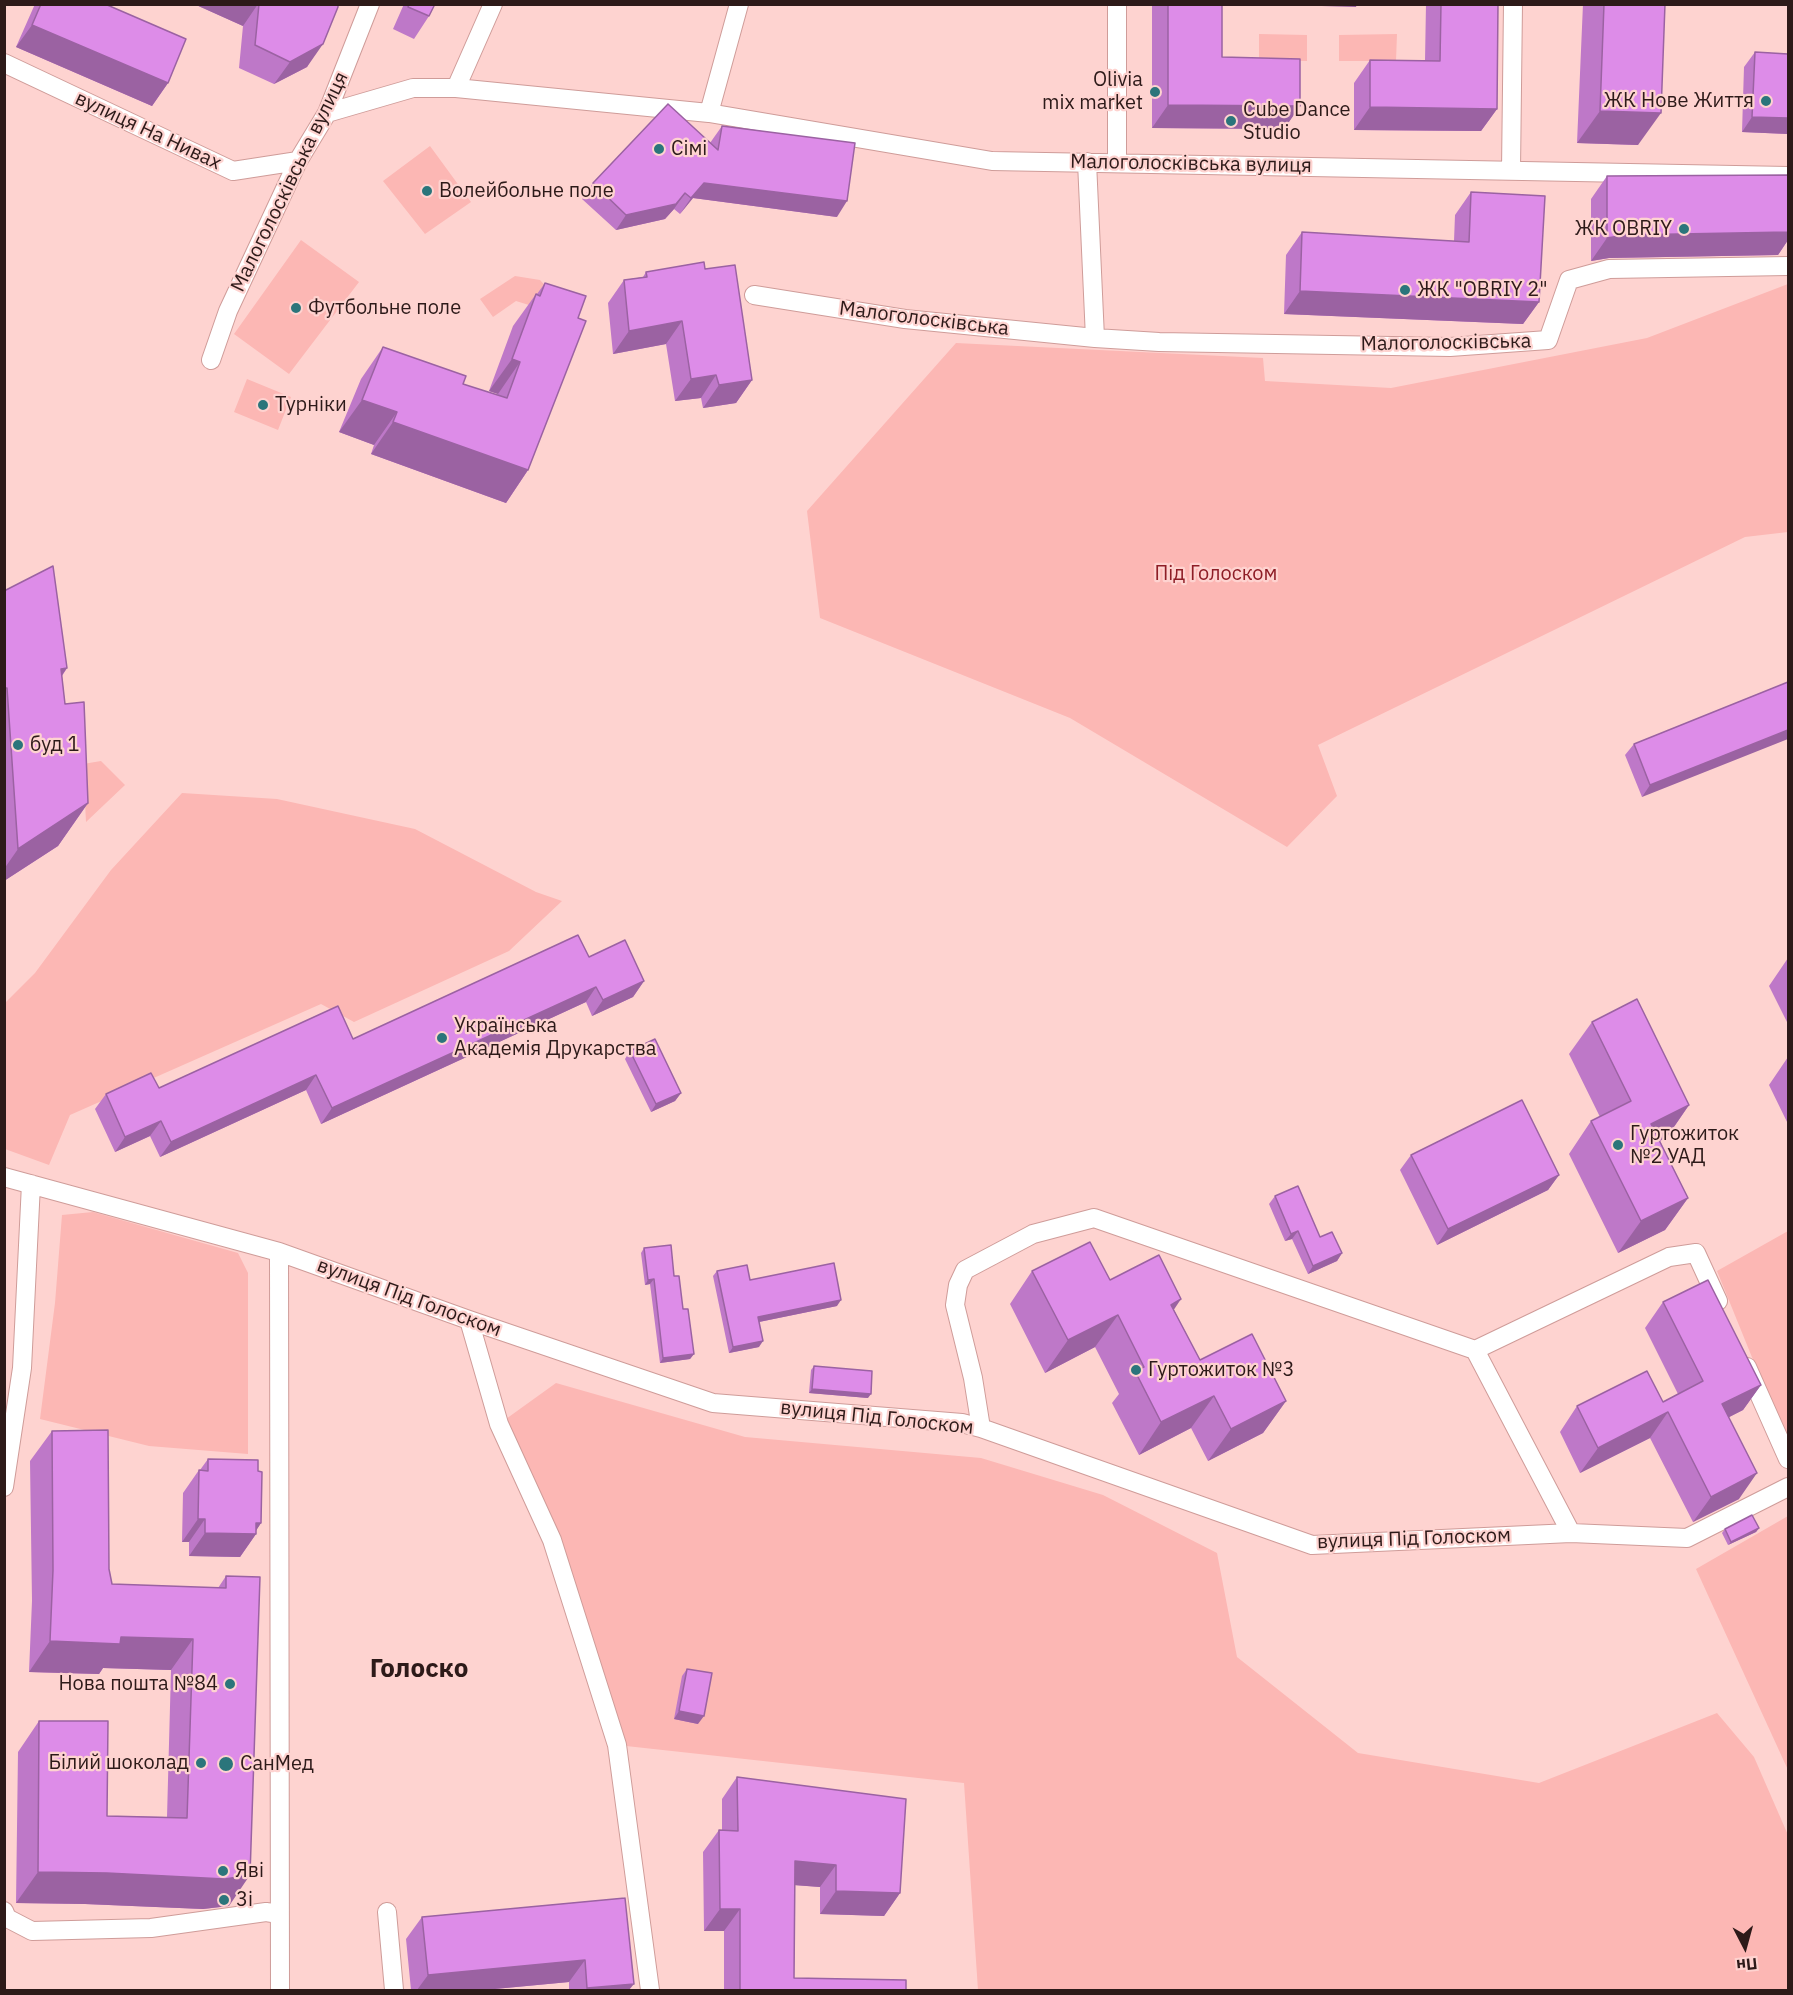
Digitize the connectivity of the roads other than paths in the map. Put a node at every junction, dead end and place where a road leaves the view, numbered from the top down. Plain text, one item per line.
1 (370, 4) edge
2 (493, 4) edge
3 (739, 4) edge
4 (1117, 4) edge
5 (1513, 4) edge
6 (4, 63) edge
7 (456, 88) junction
8 (327, 112) junction
9 (709, 113) junction
10 (298, 161) junction
11 (1087, 162) junction
12 (1117, 162) junction
13 (1511, 170) junction
14 (1788, 176) edge
15 (1788, 266) edge
16 (754, 295) dead end
17 (1095, 339) junction
18 (212, 360) dead end
19 (4, 1177) edge
20 (31, 1184) junction
21 (279, 1252) junction
22 (1725, 1318) edge
23 (469, 1320) junction
24 (1475, 1350) junction
25 (1740, 1351) edge
26 (981, 1428) junction
27 (1788, 1459) edge
28 (4, 1487) edge
29 (1788, 1487) edge
30 (1571, 1533) junction
31 (4, 1911) edge
32 (387, 1912) dead end
33 (279, 1914) junction
34 (280, 1990) edge
35 (394, 1990) edge
36 (650, 1990) edge

1 - 8 street, Малоголосківська вулиця
2 - 7 street
3 - 9 street
4 - 12 street
5 - 13 street
6 - 10 street, вулиця На Нивах
7 - 8 street, Малоголосківська вулиця
7 - 9 street, Малоголосківська вулиця
8 - 10 street, Малоголосківська вулиця
9 - 11 street, Малоголосківська вулиця
10 - 18 street, Малоголосківська вулиця
11 - 12 street, Малоголосківська вулиця
11 - 17 street
12 - 13 street, Малоголосківська вулиця
13 - 14 street, Малоголосківська вулиця
15 - 17 street, Малоголосківська
16 - 17 street, Малоголосківська
19 - 20 street, вулиця Під Голоском
20 - 21 street, вулиця Під Голоском
20 - 28 street
21 - 23 street, вулиця Під Голоском
21 - 33 street
22 - 24 street
23 - 26 street, вулиця Під Голоском
23 - 36 street
24 - 26 street
24 - 30 street
25 - 27 street
26 - 30 street, вулиця Під Голоском
29 - 30 street, вулиця Під Голоском
31 - 33 street
32 - 35 street
33 - 34 street

